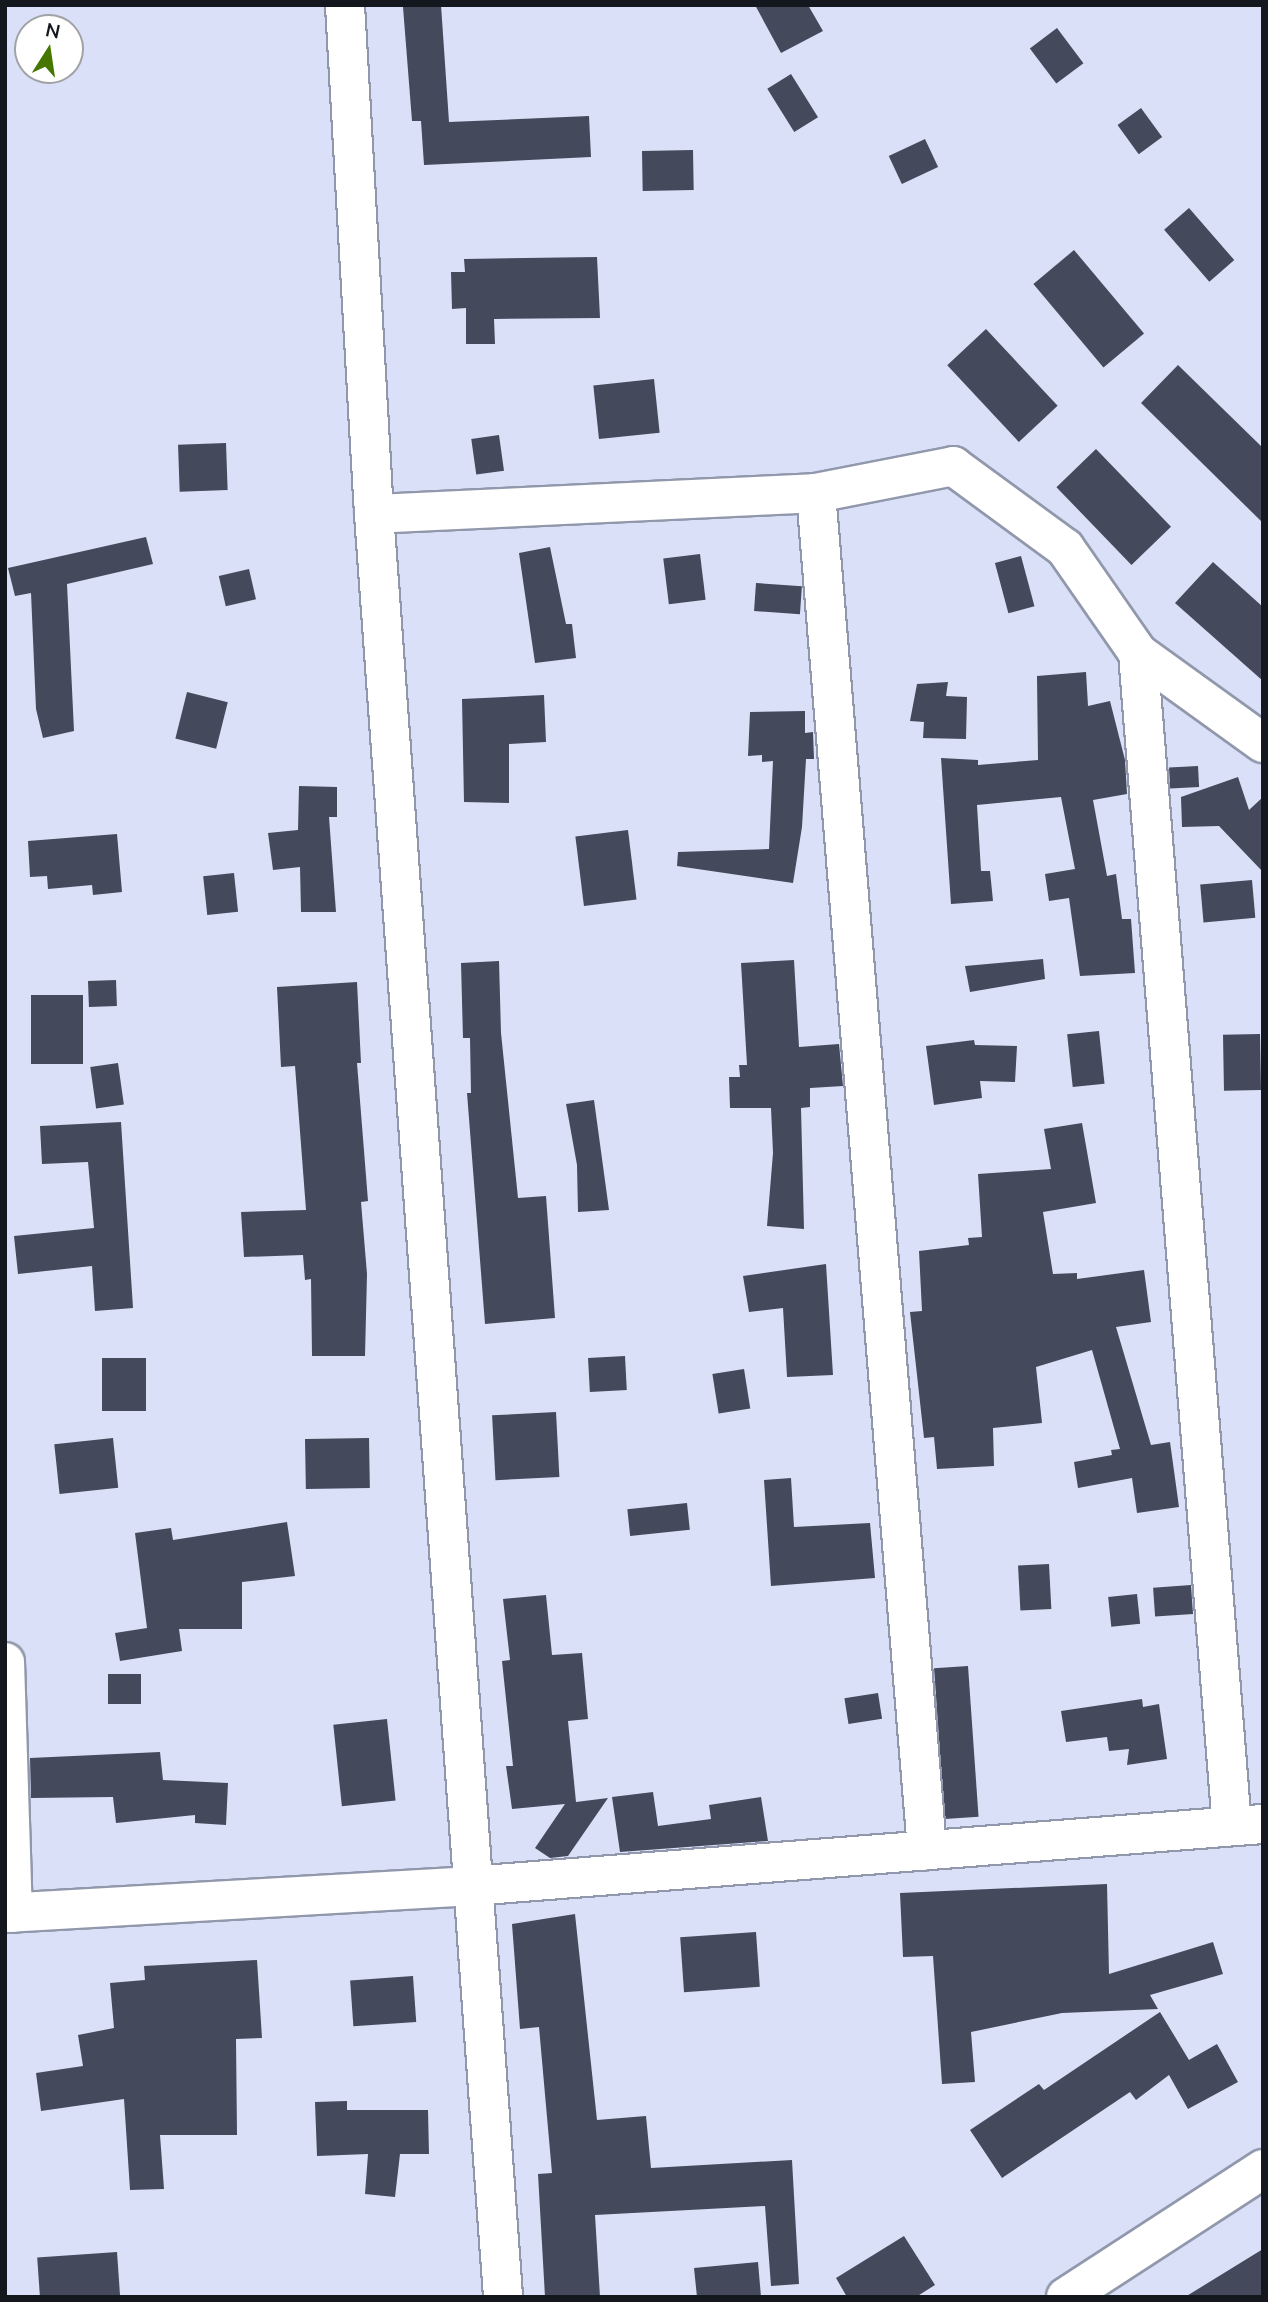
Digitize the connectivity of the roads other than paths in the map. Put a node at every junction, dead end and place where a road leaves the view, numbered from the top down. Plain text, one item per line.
1 (345, 5) edge
2 (816, 493) junction
3 (374, 514) junction
4 (1138, 653) junction
5 (1263, 743) edge
6 (5, 1662) edge
7 (1247, 1825) edge
8 (927, 1850) junction
9 (471, 1886) junction
10 (9, 1913) edge
11 (1263, 2169) edge
12 (503, 2297) edge
13 (1066, 2297) edge

1 - 3 street
2 - 3 street
2 - 4 street
2 - 8 street
3 - 9 street
4 - 5 street
4 - 7 street
6 - 10 street
7 - 8 street
8 - 9 street
9 - 10 street
9 - 12 street
11 - 13 street

